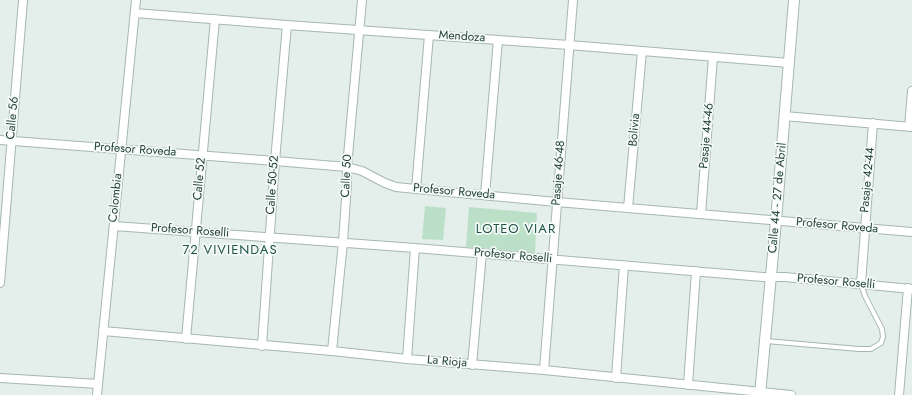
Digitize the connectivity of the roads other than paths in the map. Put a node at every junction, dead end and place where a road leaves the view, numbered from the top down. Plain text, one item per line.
1 (23, 0) edge
2 (136, 0) edge
3 (362, 0) edge
4 (573, 0) edge
5 (794, 0) edge
6 (135, 13) junction
7 (214, 19) junction
8 (287, 25) junction
9 (359, 29) junction
10 (429, 35) junction
11 (498, 40) junction
12 (570, 45) junction
13 (642, 52) junction
14 (713, 57) junction
15 (789, 64) junction
16 (912, 90) edge
17 (784, 116) junction
18 (873, 123) junction
19 (911, 127) edge
20 (0, 140) edge
21 (11, 141) junction
22 (121, 149) junction
23 (203, 155) junction
24 (275, 161) junction
25 (347, 167) junction
26 (416, 189) junction
27 (485, 195) junction
28 (557, 202) junction
29 (628, 208) junction
30 (700, 214) junction
31 (776, 221) junction
32 (114, 226) junction
33 (864, 228) junction
34 (196, 232) junction
35 (912, 232) edge
36 (270, 238) junction
37 (343, 242) junction
38 (415, 248) junction
39 (482, 253) junction
40 (553, 259) junction
41 (624, 265) junction
42 (696, 271) junction
43 (771, 277) junction
44 (0, 283) edge
45 (861, 284) junction
46 (910, 289) edge
47 (103, 331) junction
48 (186, 339) junction
49 (765, 341) junction
50 (262, 346) junction
51 (332, 351) junction
52 (407, 359) junction
53 (472, 364) junction
54 (544, 370) junction
55 (0, 378) edge
56 (616, 378) junction
57 (98, 384) junction
58 (688, 385) junction
59 (760, 394) edge
60 (97, 395) edge
61 (791, 395) edge
62 (899, 395) edge

1 - 21 street, Calle 56
2 - 6 street, Colombia
3 - 9 street, Calle 50
4 - 12 street, Pasaje 46-48
5 - 15 street, Calle 44 - 27 de Abril
6 - 7 street, Mendoza
6 - 22 street, Colombia
7 - 8 street, Mendoza
7 - 23 street, Calle 52
8 - 9 street, Mendoza
8 - 24 street, Calle 50-52
9 - 10 street, Mendoza
9 - 25 street, Calle 50
10 - 11 street, Mendoza
10 - 26 street
11 - 12 street, Mendoza
11 - 27 street
12 - 13 street, Mendoza
12 - 28 street, Pasaje 46-48
13 - 14 street, Mendoza
13 - 29 street, Bolivia
14 - 15 street, Mendoza
14 - 30 street, Pasaje 44-46
15 - 17 street, Calle 44 - 27 de Abril
16 - 19 street
17 - 18 street
17 - 31 street, Calle 44 - 27 de Abril
18 - 19 street
18 - 33 street, Pasaje 42-44
20 - 21 street, Profesor Roveda
21 - 22 street, Profesor Roveda
21 - 44 street, Calle 56
22 - 23 street, Profesor Roveda
22 - 32 street, Colombia
23 - 24 street, Profesor Roveda
23 - 34 street, Calle 52
24 - 25 street, Profesor Roveda
24 - 36 street, Calle 50-52
25 - 26 street, Profesor Roveda
25 - 37 street, Calle 50
26 - 27 street, Profesor Roveda
27 - 28 street, Profesor Roveda
28 - 29 street, Profesor Roveda
28 - 40 street, Pasaje 46-48
29 - 30 street, Profesor Roveda
30 - 31 street, Profesor Roveda
31 - 33 street, Profesor Roveda
31 - 43 street, Calle 44 - 27 de Abril
32 - 34 street, Profesor Roselli
32 - 47 street, Colombia
33 - 35 street, Profesor Roveda
33 - 45 street, Pasaje 42-44
34 - 36 street, Profesor Roselli
34 - 48 street, Calle 52
36 - 37 street, Profesor Roselli
36 - 50 street, Calle 50-52
37 - 38 street, Profesor Roselli
37 - 51 street, Calle 50
38 - 39 street, Profesor Roselli
38 - 52 street
39 - 40 street, Profesor Roselli
39 - 53 street
40 - 41 street, Profesor Roselli
40 - 54 street, Pasaje 46-48
41 - 42 street, Profesor Roselli
41 - 56 street
42 - 43 street, Profesor Roselli
42 - 58 street
43 - 45 street, Profesor Roselli
43 - 49 street, Calle 44 - 27 de Abril
45 - 46 street, Profesor Roselli
45 - 49 lane
46 - 62 street
47 - 48 street, La Rioja
47 - 57 street, Colombia
48 - 50 street, La Rioja
49 - 59 street, Calle 44 - 27 de Abril
50 - 51 street, La Rioja
51 - 52 street, La Rioja
52 - 53 street, La Rioja
53 - 54 street, La Rioja
54 - 56 street, La Rioja
55 - 57 street
56 - 58 street, La Rioja
57 - 60 street, Colombia
58 - 59 street, La Rioja
59 - 61 street, La Rioja

